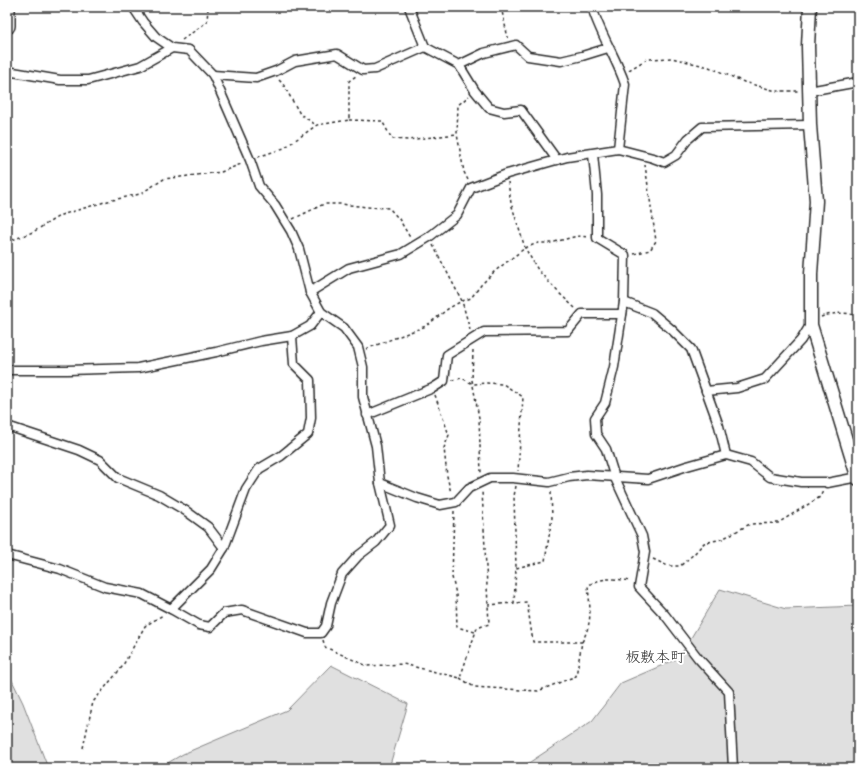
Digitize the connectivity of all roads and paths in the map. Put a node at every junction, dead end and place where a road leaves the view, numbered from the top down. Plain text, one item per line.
1 (7, 7) edge
2 (133, 7) edge
3 (208, 7) edge
4 (409, 7) edge
5 (501, 7) edge
6 (592, 7) edge
7 (810, 7) edge
8 (7, 26) edge
9 (510, 46) junction
10 (424, 47) junction
11 (172, 48) junction
12 (608, 48) junction
13 (459, 65) junction
14 (363, 70) junction
15 (7, 71) edge
16 (272, 73) junction
17 (622, 74) junction
18 (213, 75) junction
19 (858, 82) edge
20 (475, 91) junction
21 (809, 91) junction
22 (348, 120) junction
23 (810, 125) junction
24 (316, 126) junction
25 (457, 134) junction
26 (618, 149) junction
27 (593, 154) junction
28 (644, 155) junction
29 (250, 160) junction
30 (557, 160) junction
31 (507, 174) junction
32 (471, 188) junction
33 (286, 222) junction
34 (598, 238) junction
35 (7, 242) edge
36 (415, 246) junction
37 (525, 248) junction
38 (625, 255) junction
39 (310, 292) junction
40 (624, 302) junction
41 (321, 312) junction
42 (582, 314) junction
43 (622, 314) junction
44 (858, 317) edge
45 (812, 322) junction
46 (292, 336) junction
47 (359, 351) junction
48 (7, 370) edge
49 (444, 381) junction
50 (433, 388) junction
51 (706, 391) junction
52 (367, 415) junction
53 (7, 426) edge
54 (726, 456) junction
55 (858, 477) edge
56 (517, 478) junction
57 (615, 478) junction
58 (380, 482) junction
59 (550, 482) junction
60 (828, 483) junction
61 (454, 503) junction
62 (224, 548) junction
63 (644, 554) junction
64 (7, 555) edge
65 (516, 568) junction
66 (639, 583) junction
67 (514, 603) junction
68 (488, 605) dead end
69 (171, 609) junction
70 (475, 632) dead end
71 (582, 642) junction
72 (460, 678) dead end
73 (84, 748) dead end
74 (733, 768) edge

1 - 8 highway
2 - 11 street
3 - 11 path
4 - 10 street
5 - 9 path
6 - 12 street
7 - 21 street
9 - 12 street
9 - 13 street
10 - 13 street
10 - 14 street
11 - 15 street
11 - 18 street
12 - 17 street
13 - 20 street
14 - 16 street
14 - 22 path
16 - 18 street
16 - 24 path
17 - 21 path
17 - 26 street
18 - 29 street
19 - 21 street
20 - 25 path
20 - 30 street
21 - 23 street
22 - 24 path
22 - 25 path
23 - 28 street
23 - 45 street
24 - 29 path
25 - 32 path
26 - 27 street
26 - 28 street
27 - 30 street
27 - 34 street
28 - 38 path
29 - 33 street
29 - 35 path
30 - 31 street
31 - 32 street
31 - 37 path
32 - 36 street
33 - 36 path
33 - 39 street
34 - 37 path
34 - 38 street
36 - 39 street
37 - 42 path
37 - 47 path
38 - 40 street
39 - 41 street
40 - 43 street
40 - 51 street
41 - 46 street
41 - 47 street
42 - 43 street
42 - 49 street
43 - 57 street
44 - 45 path
45 - 51 street
45 - 55 street
46 - 48 street
46 - 62 street
47 - 52 street
49 - 50 street
49 - 56 path
50 - 52 street
50 - 61 path
51 - 54 street
52 - 58 street
53 - 62 street
54 - 57 street
54 - 60 street
55 - 60 street
56 - 59 street
56 - 61 street
56 - 65 path
57 - 59 street
57 - 63 street
58 - 61 street
58 - 69 street
59 - 65 path
60 - 63 path
61 - 70 path
62 - 69 street
63 - 66 street
64 - 69 street
65 - 67 path
66 - 71 path
66 - 74 street
67 - 68 path
67 - 71 path
69 - 73 path
71 - 72 path

